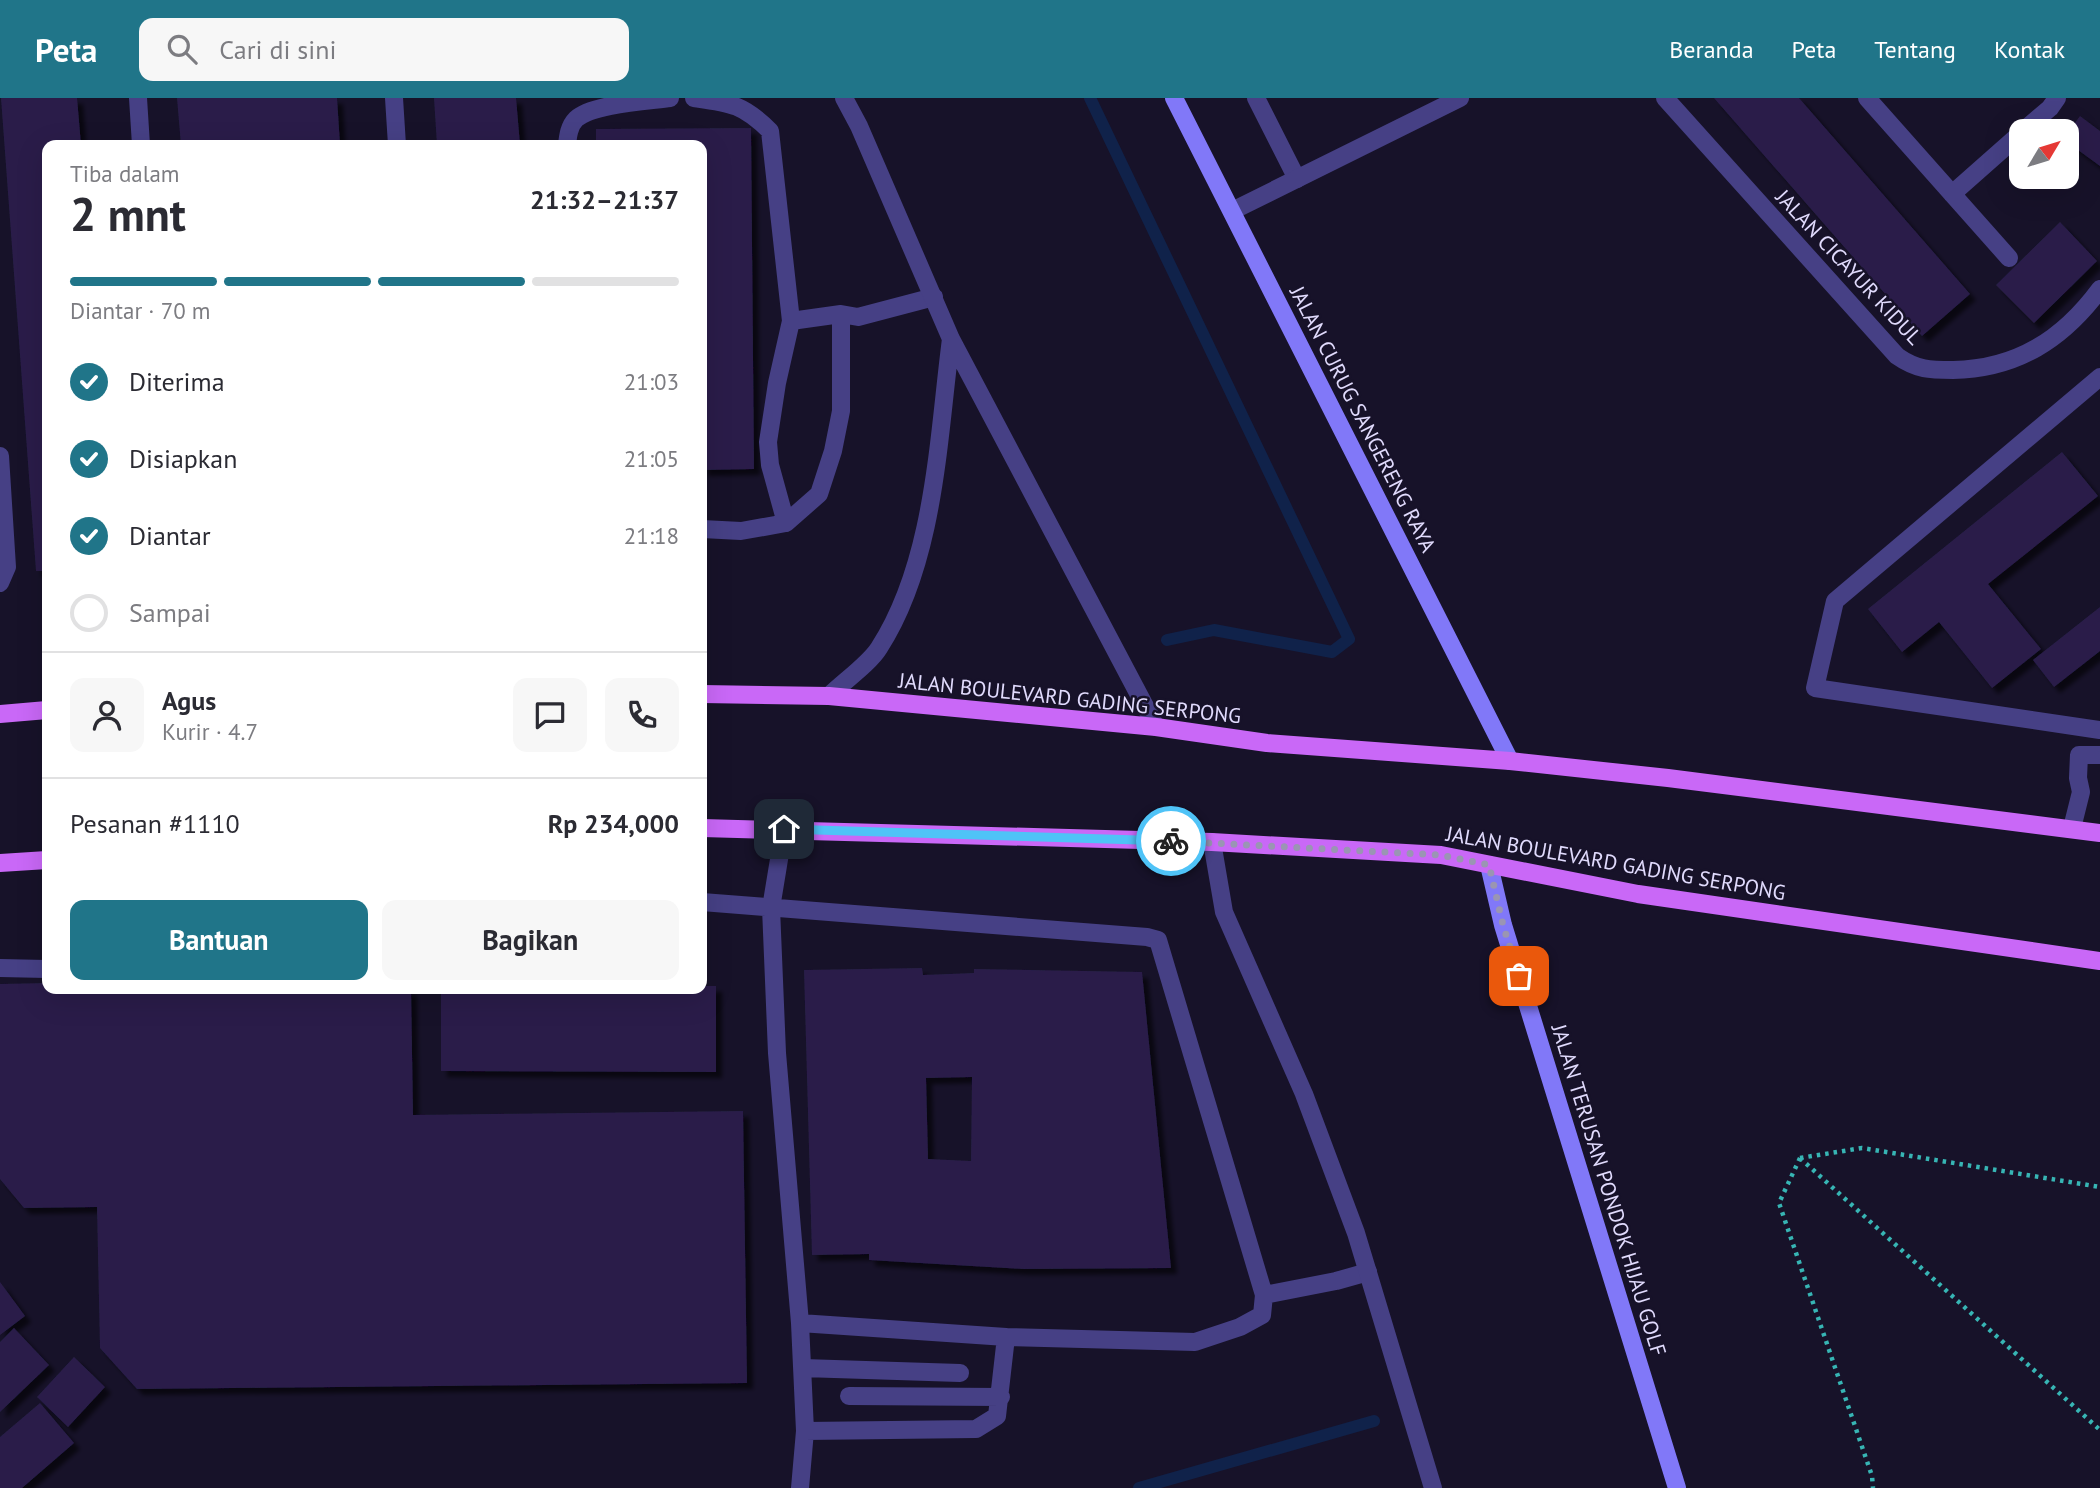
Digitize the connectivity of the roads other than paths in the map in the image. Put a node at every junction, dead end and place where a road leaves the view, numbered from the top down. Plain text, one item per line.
1 (138, 98) edge
2 (394, 98) edge
3 (670, 98) edge
4 (694, 98) edge
5 (845, 98) edge
6 (1174, 98) edge
7 (1256, 98) edge
8 (1460, 98) edge
9 (1665, 98) edge
10 (1867, 98) edge
11 (2057, 98) edge
12 (2037, 119) edge
13 (141, 140) edge
14 (397, 140) edge
15 (567, 140) edge
16 (2009, 144) edge
17 (1297, 179) junction
18 (1952, 194) junction
19 (1232, 211) junction
20 (2009, 258) dead end
21 (2100, 289) edge
22 (934, 297) junction
23 (841, 314) junction
24 (791, 321) junction
25 (951, 339) junction
26 (2100, 377) edge
27 (0, 456) edge
28 (786, 523) junction
29 (707, 529) edge
30 (0, 583) edge
31 (707, 694) edge
32 (829, 696) junction
33 (42, 710) edge
34 (0, 714) edge
35 (1156, 727) junction
36 (2100, 732) edge
37 (2079, 755) junction
38 (2100, 755) edge
39 (1510, 761) junction
40 (707, 828) edge
41 (2071, 828) junction
42 (784, 829) junction
43 (2100, 833) edge
44 (1212, 842) junction
45 (42, 860) edge
46 (0, 863) edge
47 (1489, 865) junction
48 (707, 902) edge
49 (771, 908) junction
50 (2100, 961) edge
51 (0, 968) edge
52 (42, 969) edge
53 (1368, 1272) junction
54 (1264, 1295) junction
55 (800, 1323) junction
56 (1006, 1337) junction
57 (803, 1368) junction
58 (960, 1373) dead end
59 (849, 1396) dead end
60 (1001, 1397) junction
61 (805, 1431) junction
62 (800, 1488) edge
63 (1433, 1488) edge
64 (1677, 1488) edge

1 - 13 street
2 - 14 street
3 - 15 street
4 - 24 street
5 - 22 street
6 - 19 main road, JALAN CURUG SANGERENG RAYA
7 - 17 street
8 - 17 street
9 - 21 street, JALAN CICAYUR KIDUL
10 - 18 street
11 - 12 street
16 - 18 street
17 - 19 street
18 - 20 street
19 - 39 main road, JALAN CURUG SANGERENG RAYA
22 - 23 street
22 - 25 street
23 - 24 street
23 - 28 street
24 - 28 street
25 - 32 street
25 - 35 street
26 - 36 street
27 - 30 street
28 - 29 street
31 - 32 main road, JALAN BOULEVARD GADING SERPONG
32 - 35 main road, JALAN BOULEVARD GADING SERPONG
33 - 34 main road
35 - 39 main road, JALAN BOULEVARD GADING SERPONG
36 - 37 street
37 - 38 street
37 - 41 street
39 - 41 main road, JALAN BOULEVARD GADING SERPONG
40 - 42 main road, JALAN BOULEVARD GADING SERPONG
41 - 43 main road, JALAN BOULEVARD GADING SERPONG
42 - 44 main road, JALAN BOULEVARD GADING SERPONG
42 - 49 street
44 - 47 main road, JALAN BOULEVARD GADING SERPONG
44 - 53 street
45 - 46 main road
47 - 50 main road, JALAN BOULEVARD GADING SERPONG
47 - 64 main road, JALAN TERUSAN PONDOK HIJAU GOLF
48 - 49 street
49 - 54 street
49 - 55 street
51 - 52 street
53 - 54 street
53 - 63 street
54 - 56 street
55 - 56 street
55 - 57 street
56 - 60 street
57 - 58 street
57 - 61 street
59 - 60 street
60 - 61 street
61 - 62 street

